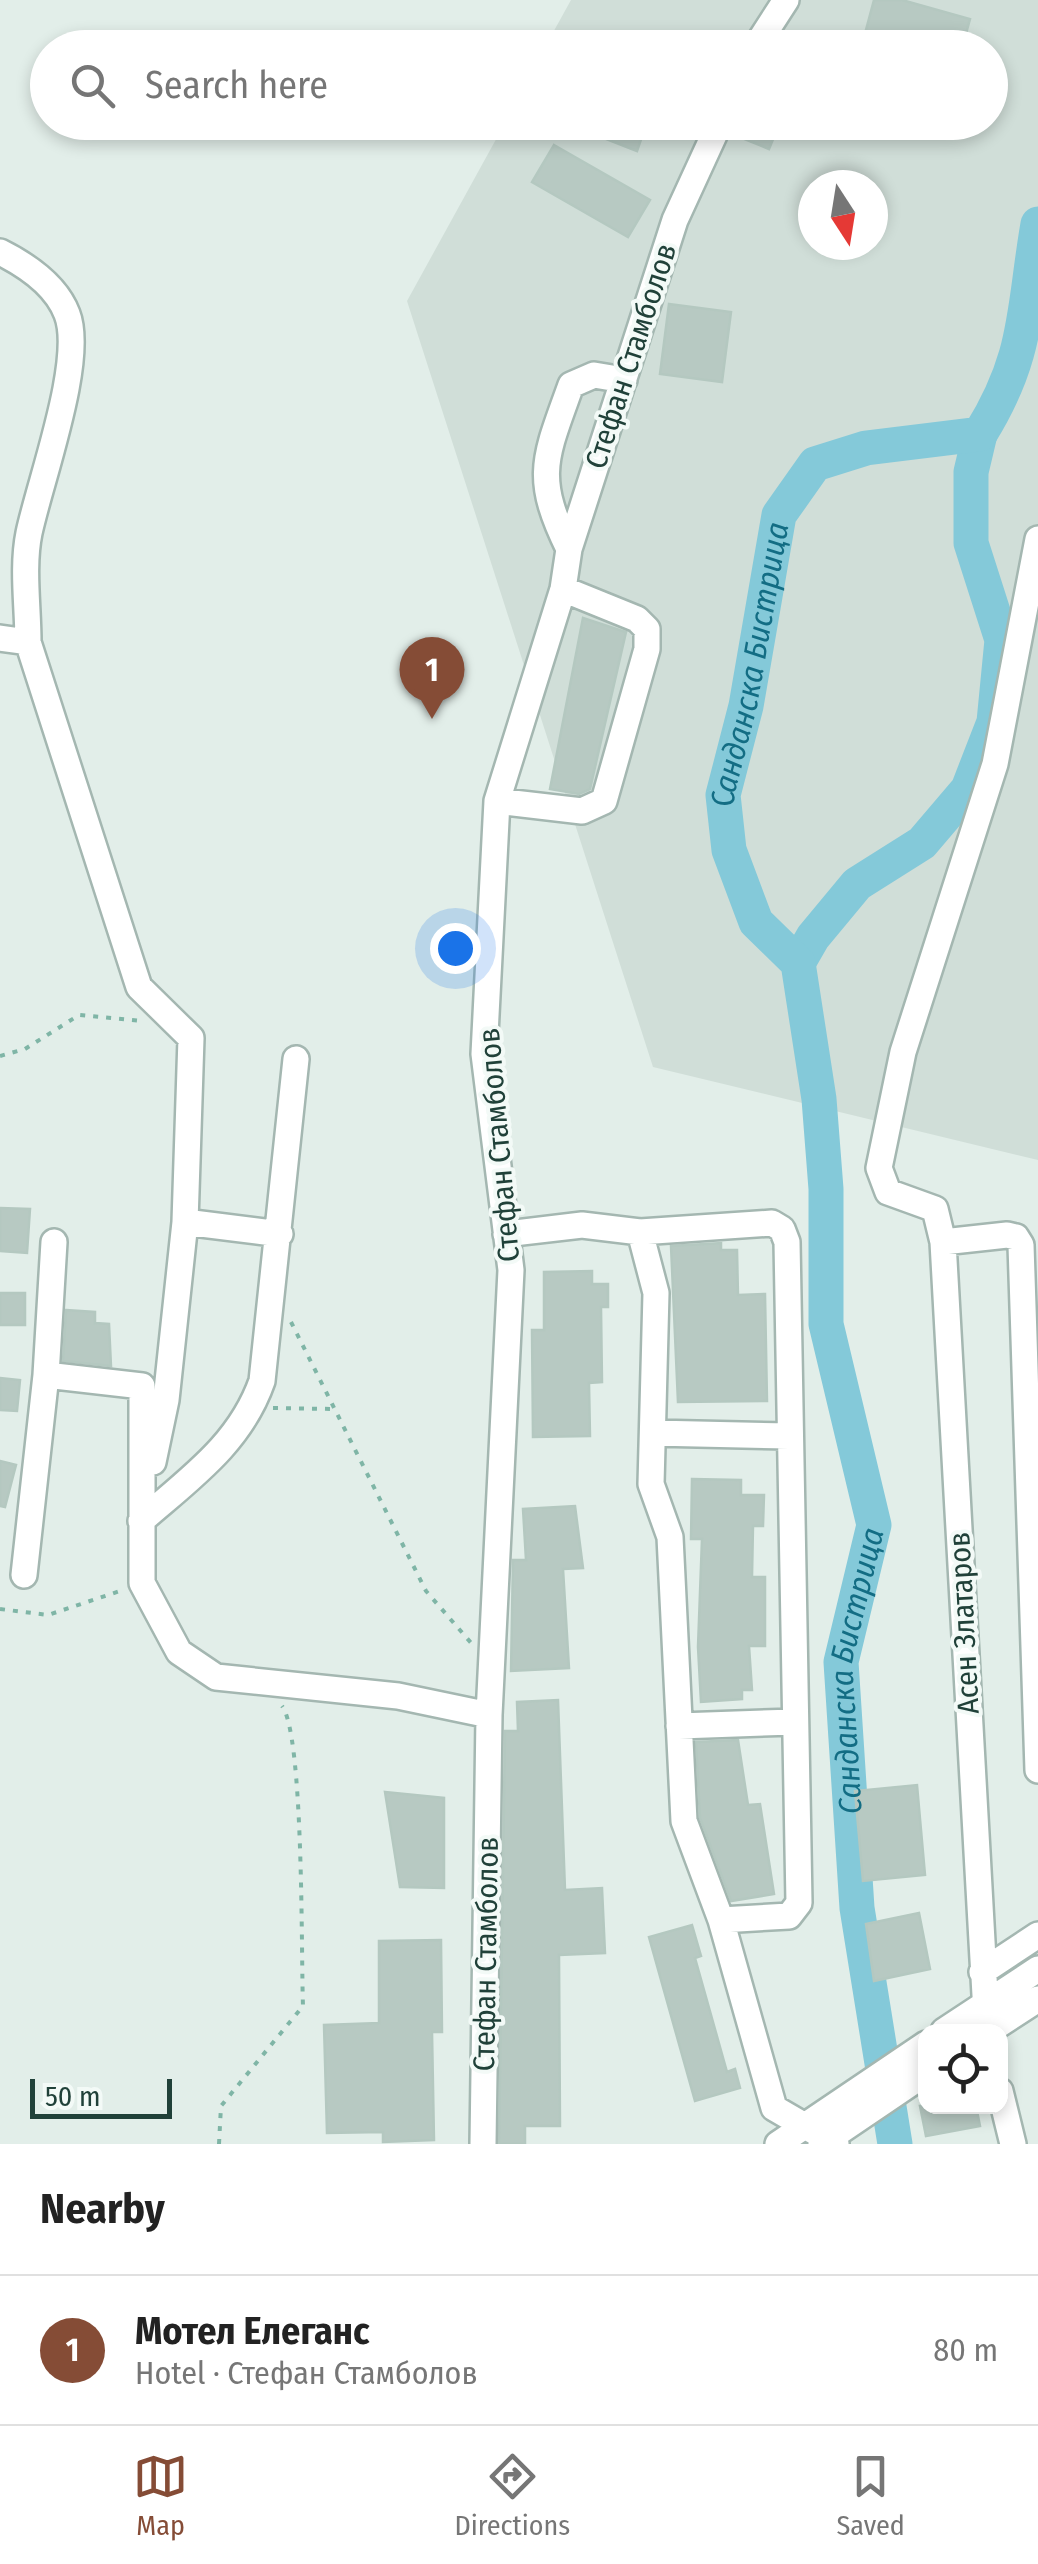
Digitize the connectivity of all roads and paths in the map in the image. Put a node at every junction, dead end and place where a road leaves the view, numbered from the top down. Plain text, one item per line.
1 (786, 0) edge
2 (767, 30) edge
3 (712, 140) edge
4 (0, 252) edge
5 (624, 380) junction
6 (1038, 540) edge
7 (569, 549) junction
8 (563, 588) junction
9 (0, 638) edge
10 (28, 642) junction
11 (497, 801) junction
12 (182, 1029) junction
13 (0, 1056) edge
14 (296, 1059) dead end
15 (185, 1222) junction
16 (640, 1232) junction
17 (280, 1234) junction
18 (506, 1234) junction
19 (54, 1242) dead end
20 (943, 1242) junction
21 (1030, 1246) edge
22 (289, 1319) dead end
23 (46, 1375) junction
24 (252, 1408) junction
25 (333, 1409) junction
26 (653, 1433) junction
27 (790, 1436) junction
28 (141, 1521) junction
29 (1034, 1540) edge
30 (24, 1575) dead end
31 (142, 1583) junction
32 (0, 1609) edge
33 (491, 1666) junction
34 (267, 1685) junction
35 (489, 1715) junction
36 (794, 1722) junction
37 (679, 1726) junction
38 (1038, 1770) edge
39 (721, 1920) junction
40 (1038, 1935) edge
41 (1038, 1969) edge
42 (982, 1972) junction
43 (1038, 1999) edge
44 (984, 2004) junction
45 (955, 2024) edge
46 (987, 2024) edge
47 (1000, 2024) edge
48 (909, 2074) edge
49 (1006, 2114) edge
50 (823, 2138) edge
51 (220, 2144) edge
52 (483, 2144) edge
53 (778, 2144) edge
54 (1013, 2144) edge

1 - 2 street
3 - 5 street, Стефан Стамболов
4 - 10 street
5 - 7 street, Стефан Стамболов
5 - 7 street
6 - 20 street, Асен Златаров
7 - 8 street, Стефан Стамболов
8 - 11 street, Стефан Стамболов
8 - 11 street
9 - 10 street
10 - 12 street
11 - 18 street, Стефан Стамболов
12 - 13 path
12 - 15 street
14 - 17 street
15 - 17 street
15 - 28 street
16 - 18 street
16 - 26 street
16 - 27 street
17 - 24 street
18 - 33 street, Стефан Стамболов
19 - 23 street
20 - 21 street
20 - 42 street, Асен Златаров
21 - 29 street
22 - 25 path
23 - 28 street
23 - 30 street
24 - 25 path
24 - 28 street
25 - 33 path
26 - 27 street
26 - 37 street
27 - 36 street
28 - 31 street
29 - 38 street
31 - 32 path
31 - 34 street
33 - 35 street, Стефан Стамболов
34 - 35 street
34 - 51 path
35 - 52 street, Стефан Стамболов
36 - 37 street
36 - 39 street
37 - 39 street
39 - 50 street
40 - 42 street
41 - 44 street
42 - 44 street, Асен Златаров
43 - 47 street
44 - 45 street
44 - 46 street, Асен Златаров
48 - 50 street
49 - 54 street
50 - 53 street

